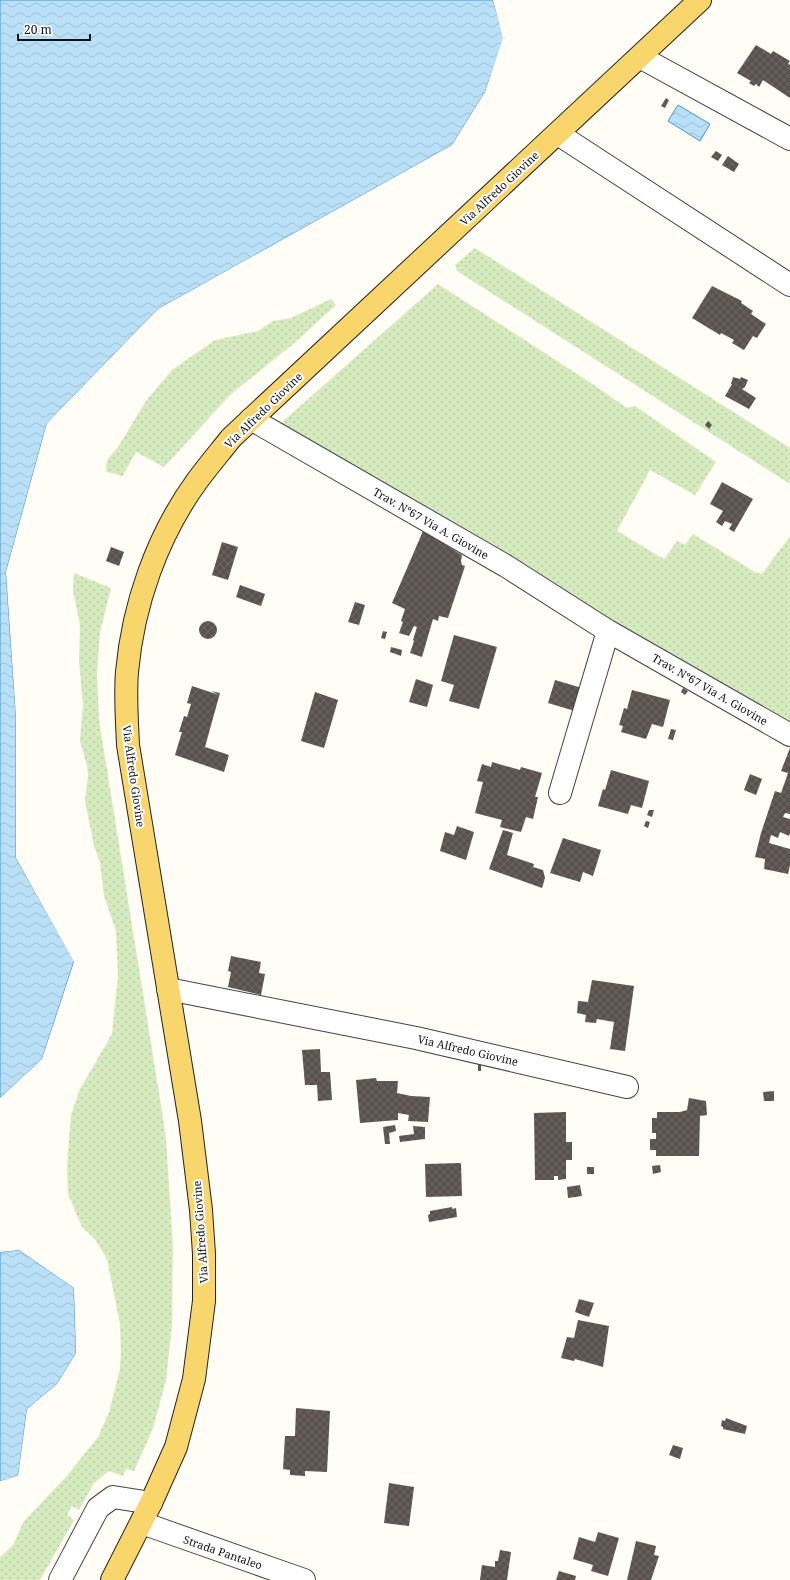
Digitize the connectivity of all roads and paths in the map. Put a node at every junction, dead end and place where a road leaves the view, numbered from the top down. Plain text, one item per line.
1 (700, 0) edge
2 (640, 57) junction
3 (558, 134) junction
4 (790, 139) edge
5 (790, 285) edge
6 (251, 419) junction
7 (608, 631) junction
8 (790, 735) edge
9 (560, 793) dead end
10 (168, 989) junction
11 (627, 1086) dead end
12 (151, 1503) junction
13 (142, 1523) junction
14 (60, 1580) edge
15 (112, 1580) edge
16 (304, 1580) edge

1 - 2 main road, Via Alfredo Giovine
2 - 3 main road, Via Alfredo Giovine
2 - 4 street
3 - 5 street
3 - 6 main road, Via Alfredo Giovine
6 - 7 street, Trav. N°67 Via A. Giovine
6 - 10 main road, Via Alfredo Giovine
7 - 8 street, Trav. N°67 Via A. Giovine
7 - 9 street
10 - 11 street, Via Alfredo Giovine
10 - 12 main road, Via Alfredo Giovine
12 - 13 main road, Via Alfredo Giovine
12 - 14 street
13 - 15 main road, Via Alfredo Giovine
13 - 16 street, Strada Pantaleo

